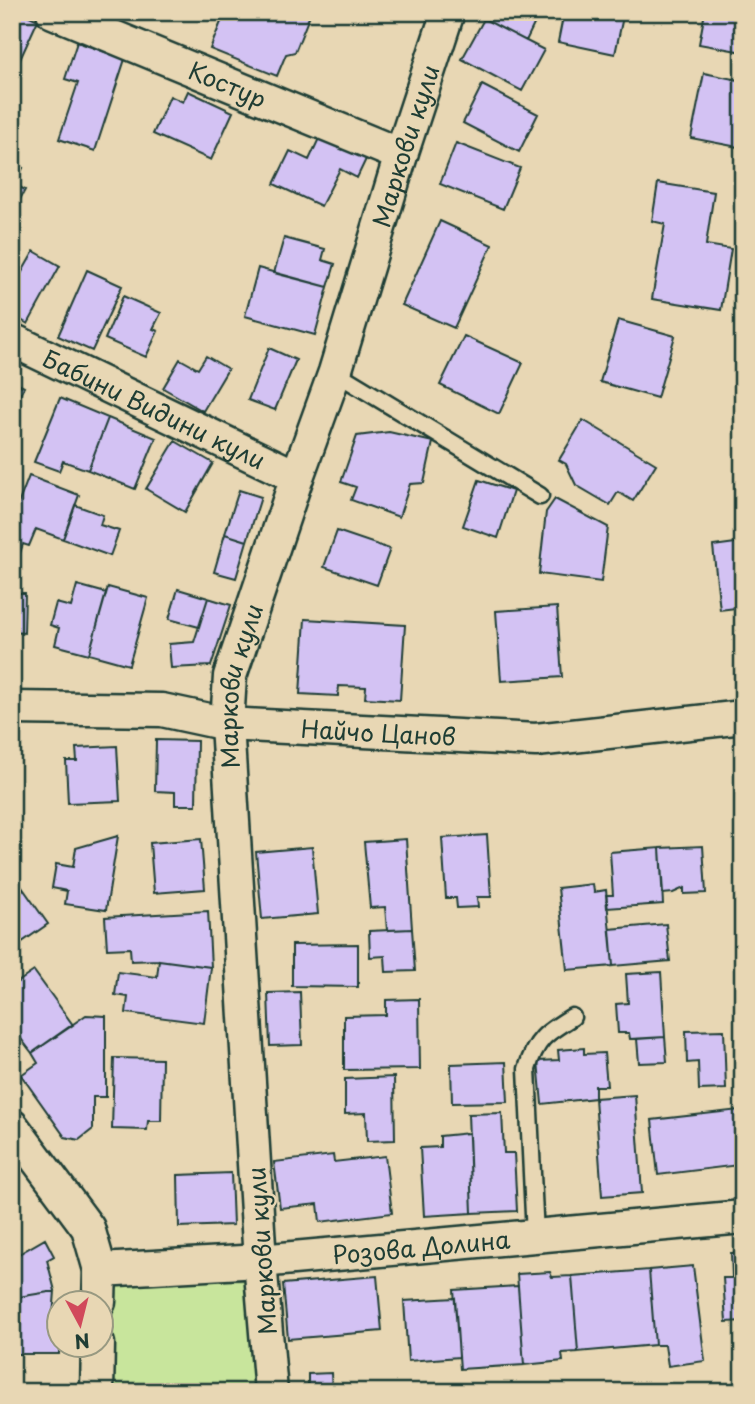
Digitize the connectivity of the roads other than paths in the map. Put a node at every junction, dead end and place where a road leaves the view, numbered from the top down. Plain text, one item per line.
1 (53, 12) edge
2 (448, 12) edge
3 (401, 155) junction
4 (12, 340) edge
5 (335, 372) junction
6 (297, 477) junction
7 (540, 496) dead end
8 (12, 708) edge
9 (743, 718) edge
10 (227, 724) junction
11 (572, 1017) dead end
12 (12, 1126) edge
13 (743, 1217) edge
14 (534, 1236) junction
15 (260, 1261) junction
16 (100, 1270) junction
17 (99, 1288) edge
18 (98, 1358) edge
19 (97, 1392) edge
20 (271, 1392) edge

1 - 3 street, Костур
2 - 3 street, Маркови кули
3 - 5 street, Маркови кули
4 - 6 street, Бабини Видини кули
5 - 6 street, Маркови кули
5 - 7 lane
6 - 10 street, Маркови кули
8 - 10 street, Найчо Цанов
9 - 10 street, Найчо Цанов
10 - 15 street, Маркови кули
11 - 14 lane
12 - 16 street
13 - 14 street, Розова Долина
14 - 15 street, Розова Долина
15 - 16 street, Розова Долина
15 - 20 street, Маркови кули
16 - 17 street
18 - 19 street

